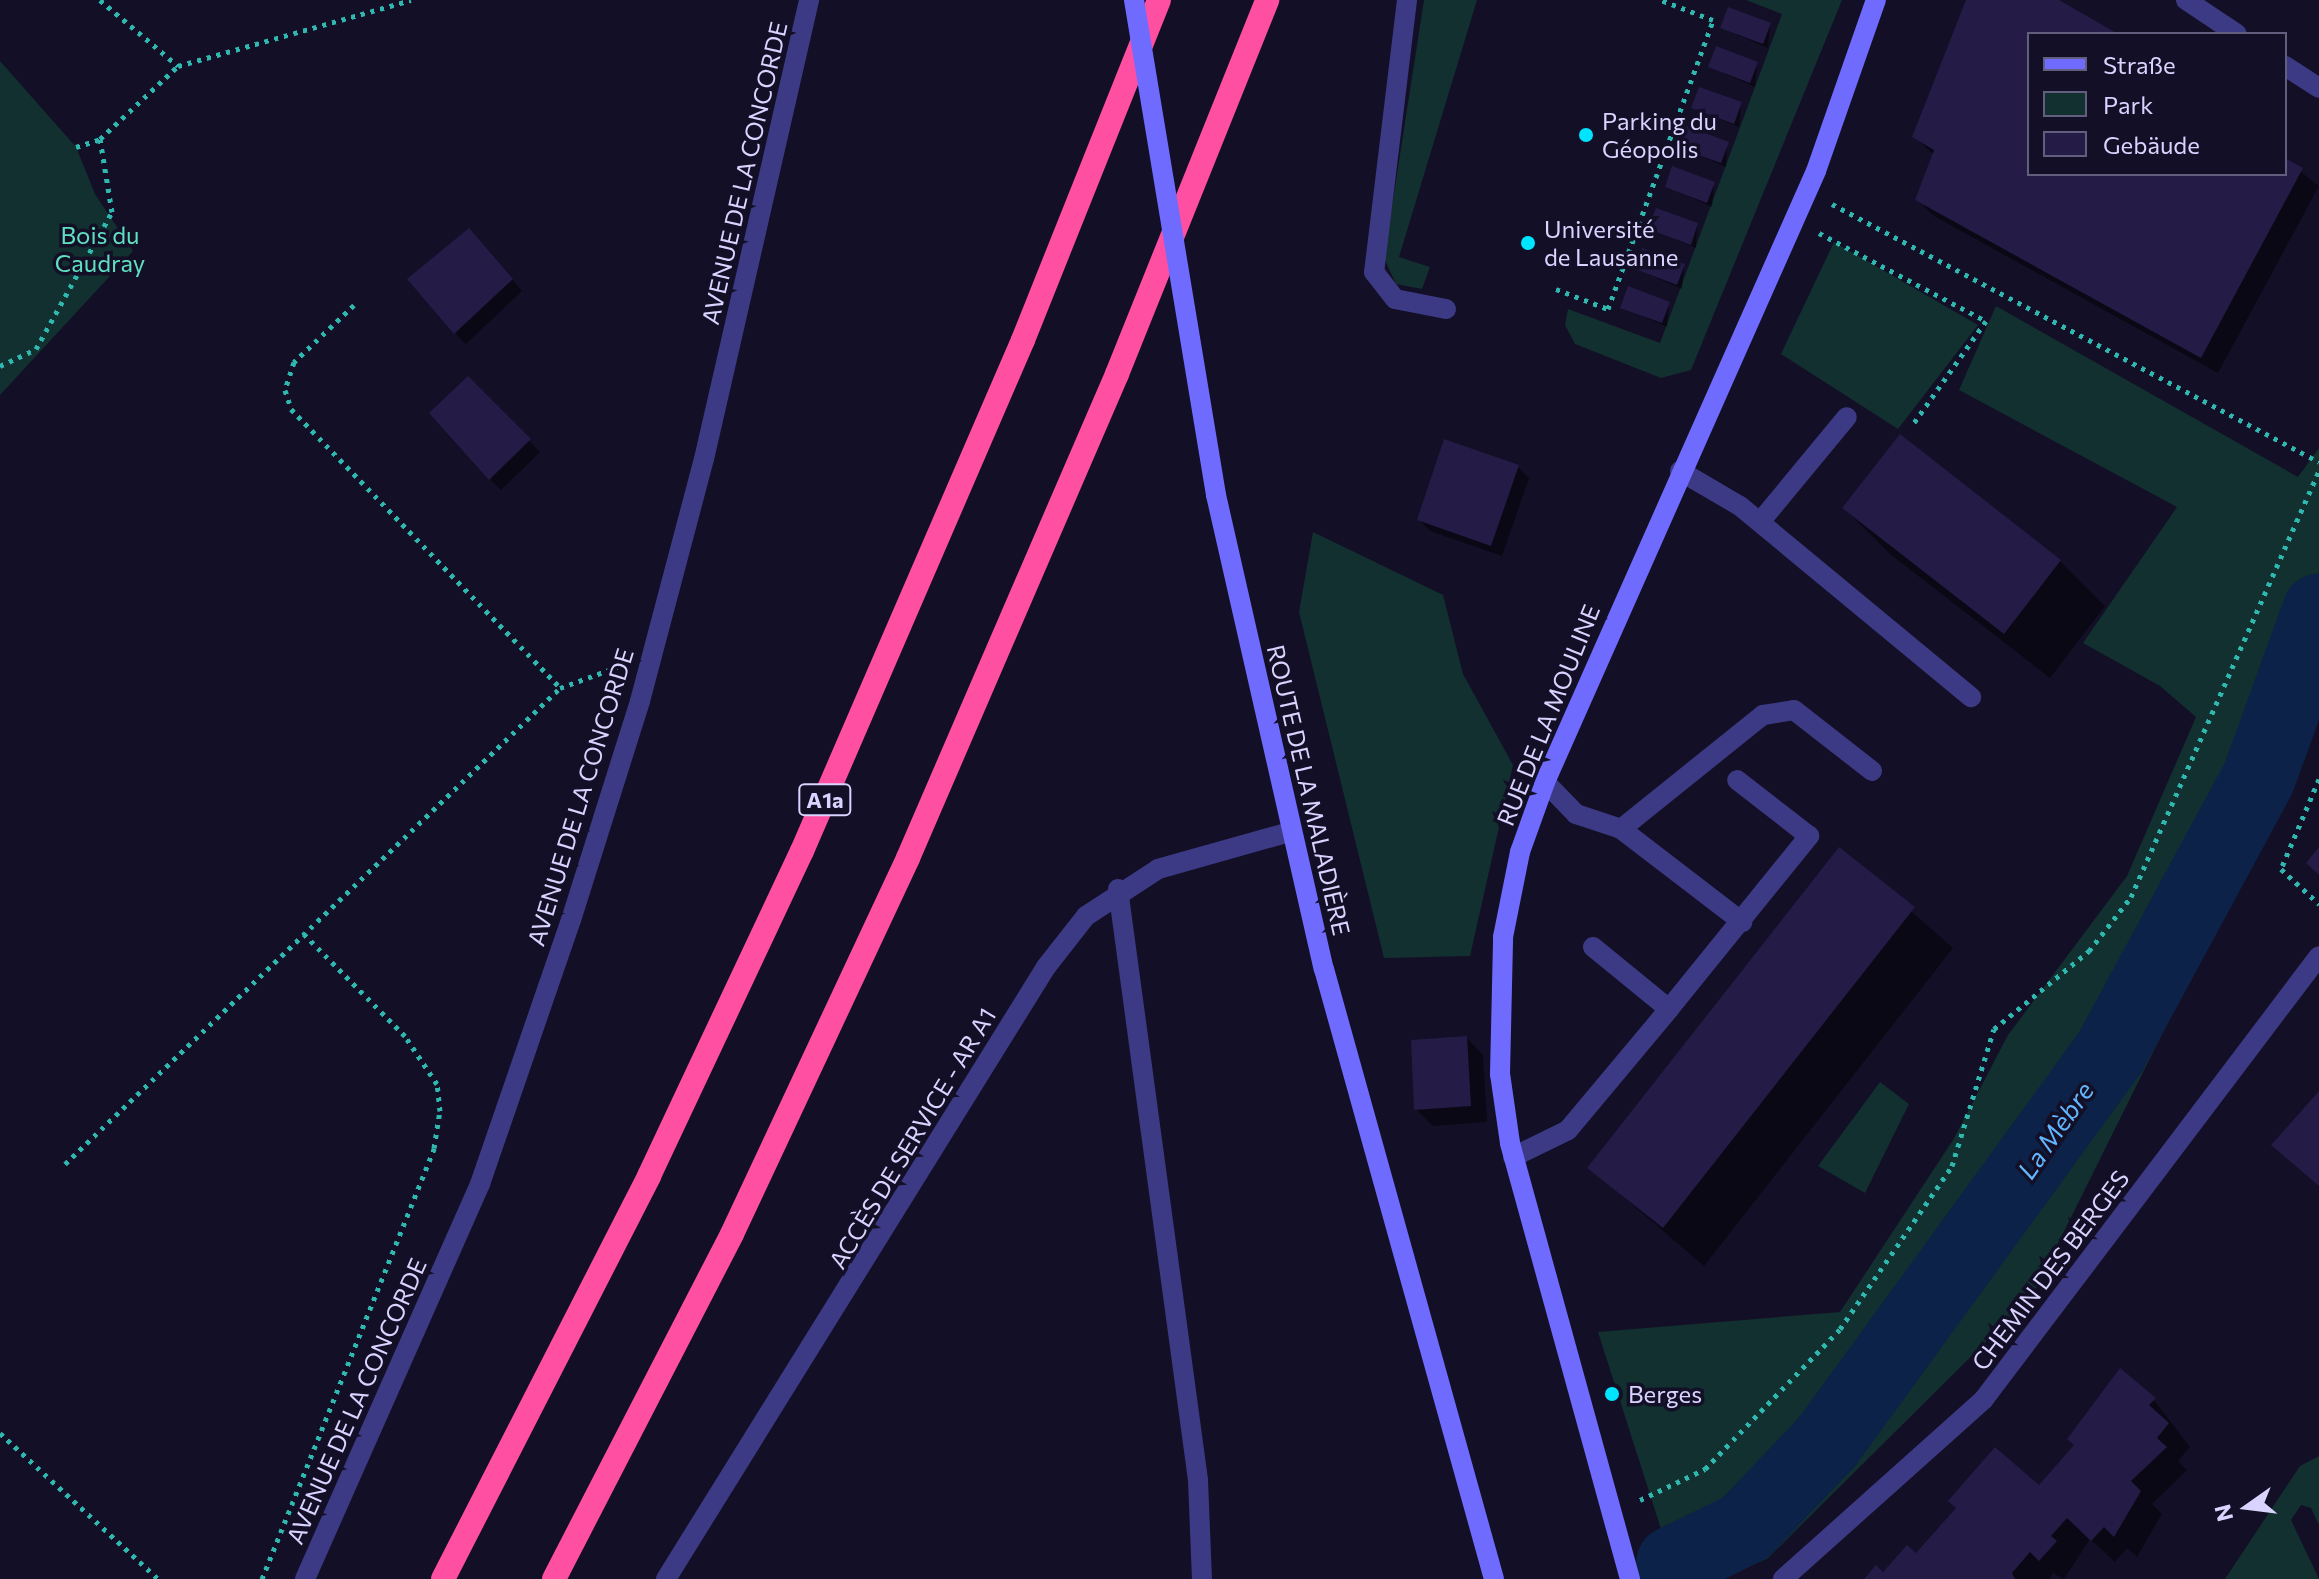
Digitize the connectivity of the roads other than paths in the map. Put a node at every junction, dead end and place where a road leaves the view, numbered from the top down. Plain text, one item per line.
1 (809, 0) edge
2 (1134, 0) edge
3 (1159, 0) edge
4 (1267, 0) edge
5 (1407, 0) edge
6 (1876, 0) edge
7 (2186, 0) edge
8 (2234, 32) edge
9 (2287, 67) edge
10 (2319, 88) edge
11 (1446, 309) dead end
12 (1847, 417) dead end
13 (1680, 471) junction
14 (1760, 522) junction
15 (1971, 697) dead end
16 (1872, 771) dead end
17 (1737, 780) dead end
18 (1545, 782) junction
19 (1621, 829) junction
20 (1290, 832) junction
21 (1118, 889) junction
22 (1742, 922) junction
23 (1593, 947) dead end
24 (2319, 956) edge
25 (1669, 1009) junction
26 (1513, 1157) junction
27 (305, 1579) edge
28 (443, 1579) edge
29 (554, 1579) edge
30 (666, 1579) edge
31 (1202, 1579) edge
32 (1494, 1579) edge
33 (1630, 1579) edge
34 (1783, 1579) edge

1 - 27 street, AVENUE DE LA CONCORDE
2 - 20 street, ROUTE DE LA MALADIÈRE, bridge
3 - 28 highway, A1a
4 - 29 highway
5 - 11 street
6 - 13 street, RUE DE LA MOULINE
7 - 8 street
9 - 10 street
12 - 14 street
13 - 14 street
13 - 18 street, RUE DE LA MOULINE
14 - 15 street
16 - 19 street
17 - 22 street
18 - 19 street
18 - 26 street, RUE DE LA MOULINE
19 - 22 street
20 - 21 street, ACCÈS DE SERVICE - AR A1
20 - 32 street, ROUTE DE LA MALADIÈRE
21 - 30 street, ACCÈS DE SERVICE - AR A1
21 - 31 street
22 - 25 street
23 - 25 street
24 - 34 street, CHEMIN DES BERGES
25 - 26 street
26 - 33 street, RUE DE LA MOULINE

